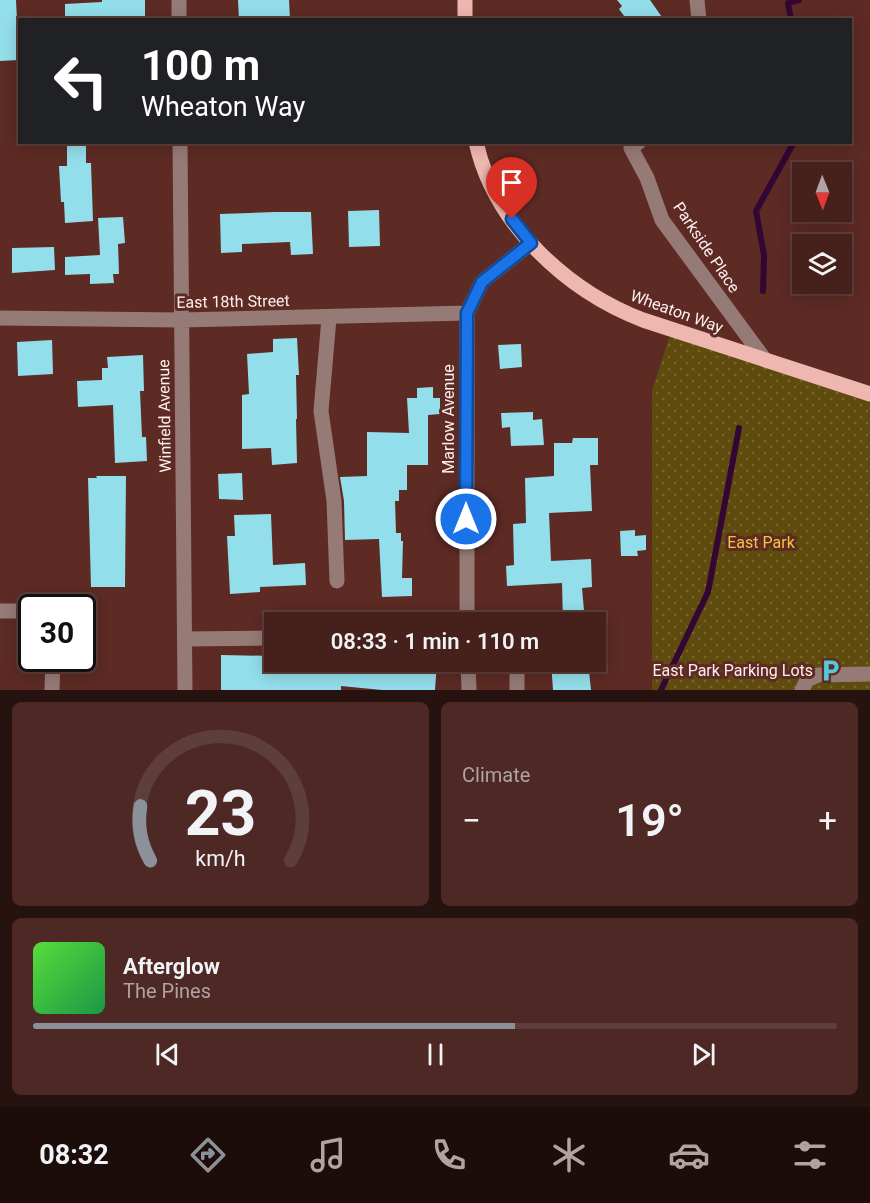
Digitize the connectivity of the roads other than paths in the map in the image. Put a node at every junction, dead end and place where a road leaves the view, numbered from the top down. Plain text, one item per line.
1 (179, 0) edge
2 (465, 0) edge
3 (697, 0) edge
4 (179, 18) edge
5 (465, 18) edge
6 (699, 18) edge
7 (180, 144) edge
8 (477, 144) edge
9 (635, 145) edge
10 (531, 243) junction
11 (467, 313) junction
12 (0, 318) edge
13 (329, 318) junction
14 (181, 320) junction
15 (765, 360) junction
16 (870, 394) edge
17 (337, 581) dead end
18 (0, 610) edge
19 (18, 611) edge
20 (467, 612) edge
21 (264, 638) edge
22 (185, 639) junction
23 (53, 672) edge
24 (468, 672) edge
25 (517, 672) edge
26 (870, 674) edge
27 (52, 690) edge
28 (185, 690) edge
29 (469, 690) edge
30 (517, 690) edge
31 (802, 690) edge

1 - 4 street
2 - 5 main road
3 - 6 street
7 - 14 street, Winfield Avenue
8 - 10 main road, Wheaton Way
9 - 15 street, Parkside Place
10 - 11 street, Marlow Avenue
10 - 15 main road, Wheaton Way
11 - 13 street, East 18th Street
11 - 20 street, Marlow Avenue
12 - 14 street, East 18th Street
13 - 14 street, East 18th Street
13 - 17 street
14 - 22 street, Winfield Avenue
15 - 16 main road, Wheaton Way
18 - 19 street
21 - 22 street
22 - 28 street, Winfield Avenue
23 - 27 street
24 - 29 street
25 - 30 street
26 - 31 street

